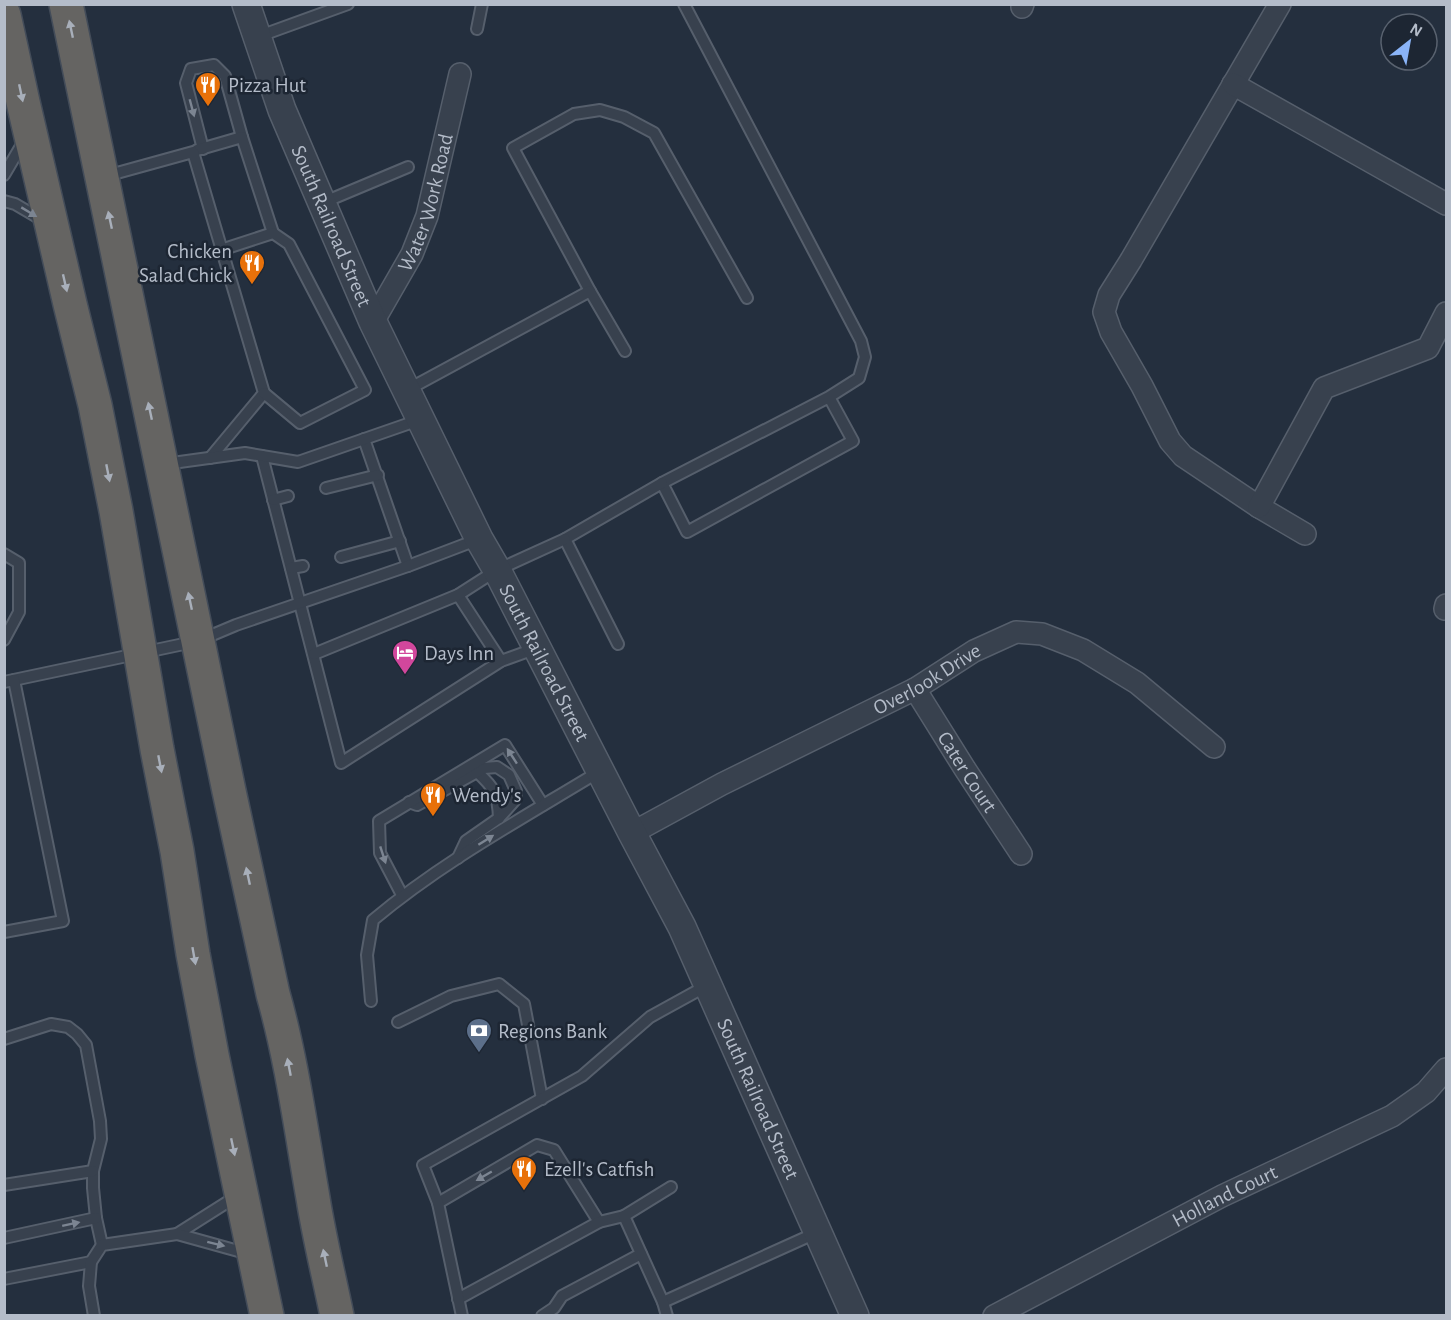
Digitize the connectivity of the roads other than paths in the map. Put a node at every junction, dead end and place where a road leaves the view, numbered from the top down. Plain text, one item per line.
1 (66, 4) edge
2 (246, 4) edge
3 (309, 4) edge
4 (348, 4) edge
5 (482, 4) edge
6 (684, 4) edge
7 (1280, 4) edge
8 (4, 15) edge
9 (314, 17) junction
10 (477, 28) dead end
11 (257, 37) junction
12 (460, 74) dead end
13 (1233, 84) junction
14 (30, 130) junction
15 (242, 137) junction
16 (198, 150) junction
17 (408, 167) dead end
18 (4, 175) edge
19 (102, 178) junction
20 (4, 201) edge
21 (322, 203) junction
22 (1446, 204) edge
23 (52, 226) junction
24 (273, 232) junction
25 (221, 250) junction
26 (590, 291) junction
27 (747, 298) dead end
28 (1446, 313) edge
29 (373, 322) junction
30 (626, 351) dead end
31 (407, 390) junction
32 (264, 393) junction
33 (829, 397) junction
34 (421, 419) junction
35 (364, 439) junction
36 (262, 456) junction
37 (210, 458) junction
38 (161, 465) junction
39 (378, 475) junction
40 (662, 483) junction
41 (326, 488) dead end
42 (288, 496) dead end
43 (273, 500) junction
44 (1258, 507) junction
45 (1305, 534) dead end
46 (479, 538) junction
47 (565, 539) junction
48 (400, 541) junction
49 (4, 554) edge
50 (341, 557) dead end
51 (303, 566) dead end
52 (408, 566) junction
53 (291, 568) junction
54 (497, 570) junction
55 (458, 596) junction
56 (300, 603) junction
57 (4, 640) edge
58 (198, 641) junction
59 (618, 644) dead end
60 (537, 648) junction
61 (140, 652) junction
62 (314, 654) junction
63 (501, 661) junction
64 (9, 681) edge
65 (915, 689) junction
66 (1214, 747) dead end
67 (600, 771) junction
68 (477, 772) junction
69 (409, 802) junction
70 (543, 805) junction
71 (499, 818) junction
72 (632, 834) junction
73 (1021, 854) dead end
74 (458, 858) junction
75 (402, 895) junction
76 (4, 932) edge
77 (708, 985) junction
78 (371, 1001) dead end
79 (398, 1023) dead end
80 (4, 1039) edge
81 (1446, 1069) edge
82 (542, 1099) junction
83 (93, 1171) junction
84 (4, 1185) edge
85 (671, 1187) dead end
86 (242, 1193) junction
87 (438, 1203) junction
88 (624, 1216) junction
89 (96, 1218) junction
90 (598, 1222) junction
91 (4, 1230) edge
92 (35, 1231) junction
93 (818, 1232) junction
94 (177, 1234) junction
95 (4, 1238) edge
96 (102, 1245) junction
97 (641, 1254) junction
98 (255, 1256) junction
99 (90, 1262) junction
100 (4, 1279) edge
101 (458, 1299) junction
102 (663, 1302) junction
103 (556, 1312) edge
104 (94, 1316) edge
105 (267, 1316) edge
106 (337, 1316) edge
107 (462, 1316) edge
108 (542, 1316) edge
109 (667, 1316) edge
110 (855, 1316) edge
111 (994, 1316) edge

19 -> 1 highway
2 - 11 street, South Railroad Street
3 - 9 lane
4 - 9 lane
5 - 10 lane
6 - 33 lane
7 - 13 street
8 -> 14 highway
9 - 11 lane
11 - 21 street, South Railroad Street
12 - 29 street, Water Work Road
13 - 22 street
13 - 44 street
14 - 18 lane
14 - 23 highway
15 - 16 lane
15 -> 16 lane
15 - 24 lane
16 - 19 lane
16 - 25 lane
17 - 21 lane
38 -> 19 highway
20 -> 23 lane
21 - 29 street, South Railroad Street
23 -> 61 highway
24 - 25 lane
24 - 32 lane
25 - 32 lane
26 - 27 lane
26 - 30 lane
26 - 31 lane
28 - 44 street
29 - 31 street, South Railroad Street
31 - 34 street, South Railroad Street
32 - 37 lane
33 - 40 lane
33 - 40 lane
34 - 35 lane
34 - 46 street, South Railroad Street
35 - 36 lane
35 - 39 lane
36 - 37 lane
36 - 43 lane
37 - 38 lane
58 -> 38 highway
39 - 41 lane
39 - 48 lane
40 - 47 lane
42 - 43 lane
43 - 53 lane
44 - 45 street
46 - 52 lane
46 - 54 street, South Railroad Street
47 - 54 lane
47 - 59 lane
48 - 50 lane
48 - 52 lane
49 - 57 lane
51 - 53 lane
52 - 56 lane
53 - 56 lane
54 - 55 lane
54 - 60 street, South Railroad Street
55 - 62 lane
55 - 63 lane
56 - 58 lane
56 - 62 lane
58 - 61 lane
106 -> 58 highway
60 - 63 lane
60 - 67 street, South Railroad Street
61 - 64 lane
61 -> 86 highway
62 - 63 lane
64 - 76 lane
65 - 66 street, Overlook Drive
65 - 72 street, Overlook Drive
65 - 73 street, Cater Court
67 - 70 lane
67 - 72 street, South Railroad Street
68 - 69 lane
68 - 71 lane
68 - 71 lane
70 -> 69 lane
69 -> 75 lane
74 -> 70 lane
71 - 74 lane
72 - 77 street, South Railroad Street
74 - 75 lane
75 - 78 lane
77 - 82 lane
77 - 93 street, South Railroad Street
79 - 82 lane
80 - 83 lane
81 - 111 street, Holland Court
82 - 87 lane
83 - 84 lane
83 - 89 lane
85 - 88 lane
86 - 94 lane
86 - 98 highway
90 -> 87 lane
87 - 101 lane
88 - 90 lane
88 - 97 lane
92 -> 89 lane
89 - 96 lane
90 - 101 lane
91 - 92 lane
92 - 95 lane
93 - 102 lane
93 - 110 street, South Railroad Street
94 - 96 lane
94 -> 98 lane
96 - 99 lane
97 - 102 lane
97 - 103 lane
98 - 105 highway
99 - 100 lane
99 - 104 lane
101 - 107 lane
102 - 109 lane
103 - 108 lane

